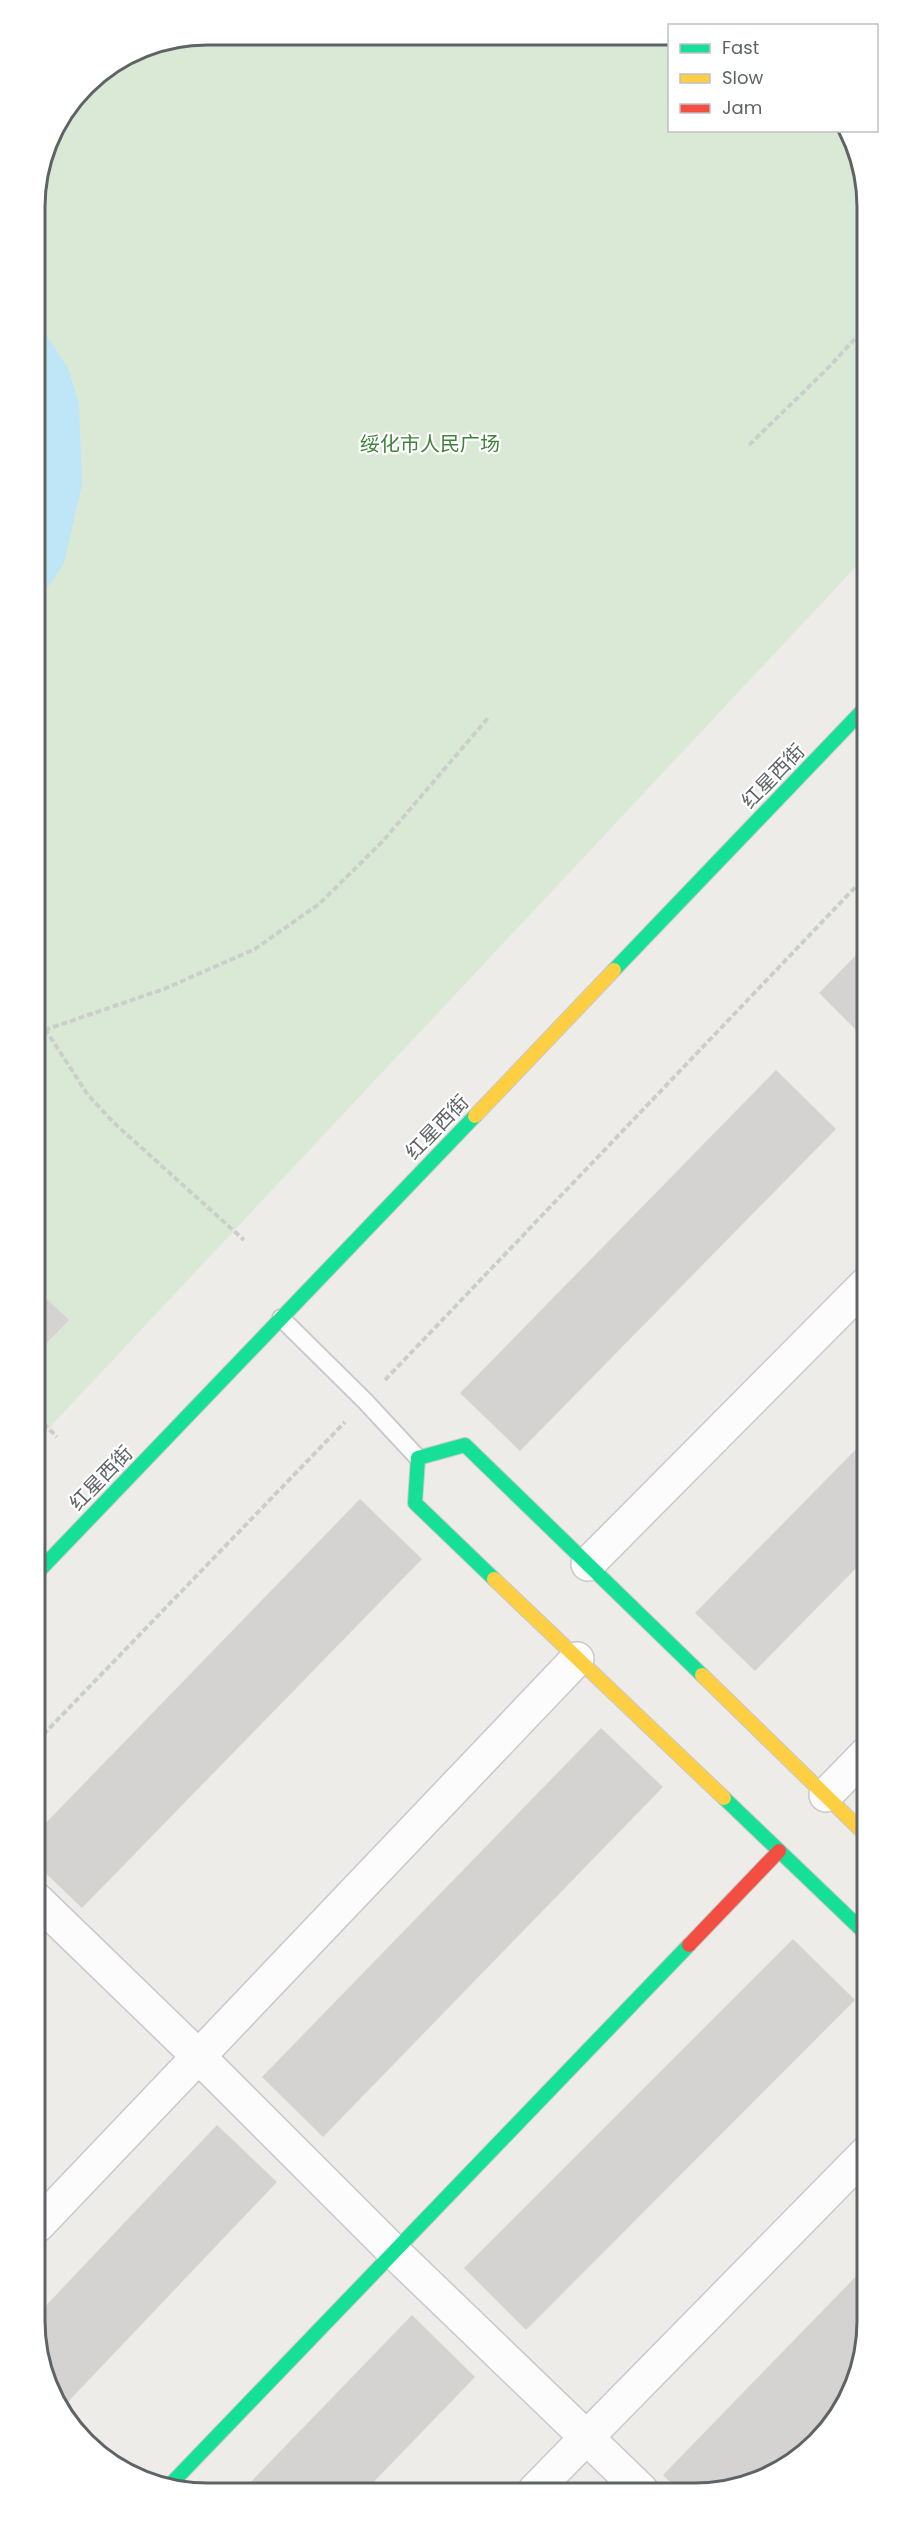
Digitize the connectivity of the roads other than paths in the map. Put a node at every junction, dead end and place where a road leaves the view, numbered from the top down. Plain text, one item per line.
1 (857, 716) edge
2 (857, 1293) edge
3 (281, 1318) junction
4 (418, 1458) junction
5 (588, 1564) junction
6 (45, 1565) edge
7 (577, 1659) junction
8 (857, 1763) edge
9 (826, 1795) junction
10 (857, 1826) edge
11 (779, 1851) junction
12 (45, 1908) edge
13 (857, 1925) edge
14 (198, 2056) junction
15 (857, 2162) edge
16 (45, 2218) edge
17 (394, 2252) junction
18 (586, 2437) junction
19 (175, 2480) edge
20 (542, 2483) edge
21 (634, 2483) edge

1 - 3 street, 红星西街
2 - 5 street
3 - 4 lane
3 - 6 street, 红星西街
4 - 5 street
4 - 7 street
5 - 9 street
7 - 11 street
7 - 14 street
8 - 9 street
9 - 10 street
11 - 13 street
11 - 17 street
12 - 14 street
14 - 16 street
14 - 17 street
15 - 18 street
17 - 18 street
17 - 19 street
18 - 20 street
18 - 21 street

